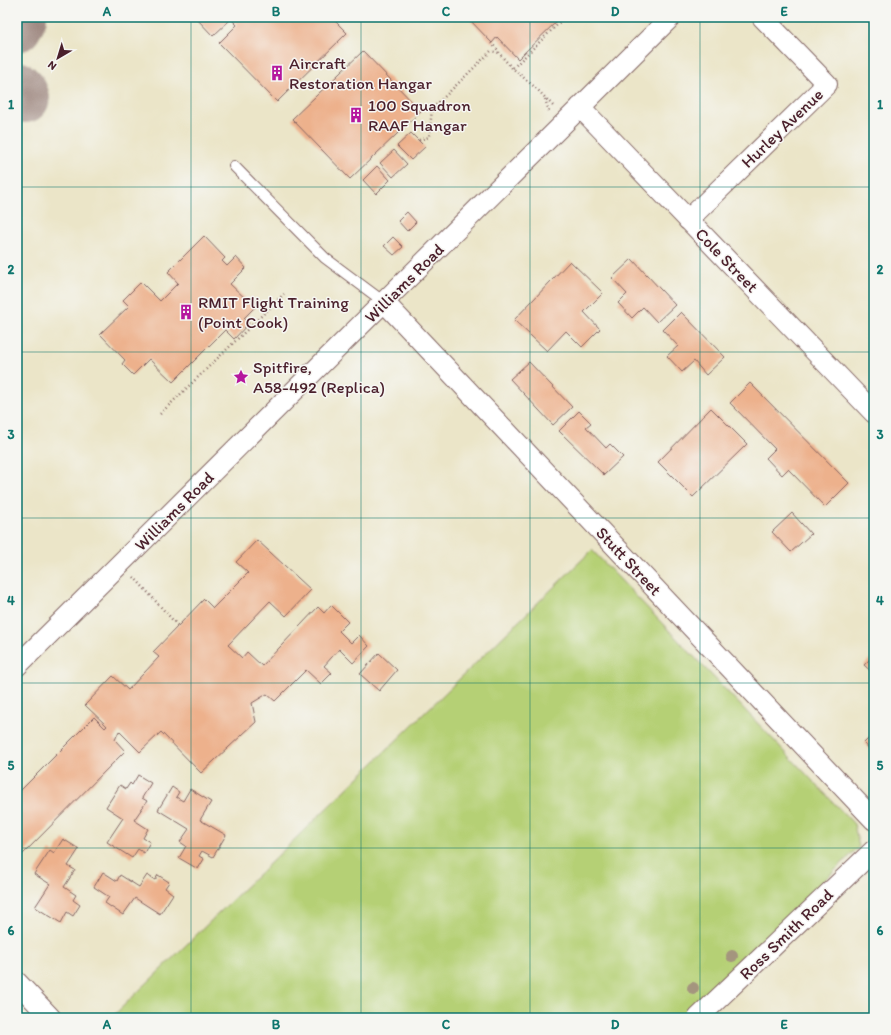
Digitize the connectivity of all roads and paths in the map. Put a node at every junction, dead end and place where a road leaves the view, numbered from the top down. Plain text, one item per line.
1 (565, 17) edge
2 (762, 17) edge
3 (665, 19) edge
4 (491, 43) dead end
5 (499, 53) junction
6 (513, 68) junction
7 (580, 107) junction
8 (555, 108) dead end
9 (419, 140) dead end
10 (234, 166) dead end
11 (688, 220) junction
12 (284, 294) dead end
13 (384, 302) junction
14 (874, 413) edge
15 (160, 414) dead end
16 (130, 572) dead end
17 (178, 626) dead end
18 (17, 666) edge
19 (874, 820) edge
20 (874, 850) edge
21 (17, 982) edge
22 (51, 1018) edge
23 (698, 1018) edge

1 - 6 path
2 - 11 street, Hurley Avenue
3 - 7 street, Williams Road
4 - 5 path
5 - 6 path
5 - 9 path
6 - 8 path
7 - 11 street, Cole Street
7 - 13 street, Williams Road
10 - 13 lane
11 - 14 street, Cole Street
12 - 15 path
13 - 18 street, Williams Road
13 - 19 street, Stutt Street
16 - 17 path
20 - 23 street, Ross Smith Road
21 - 22 street

